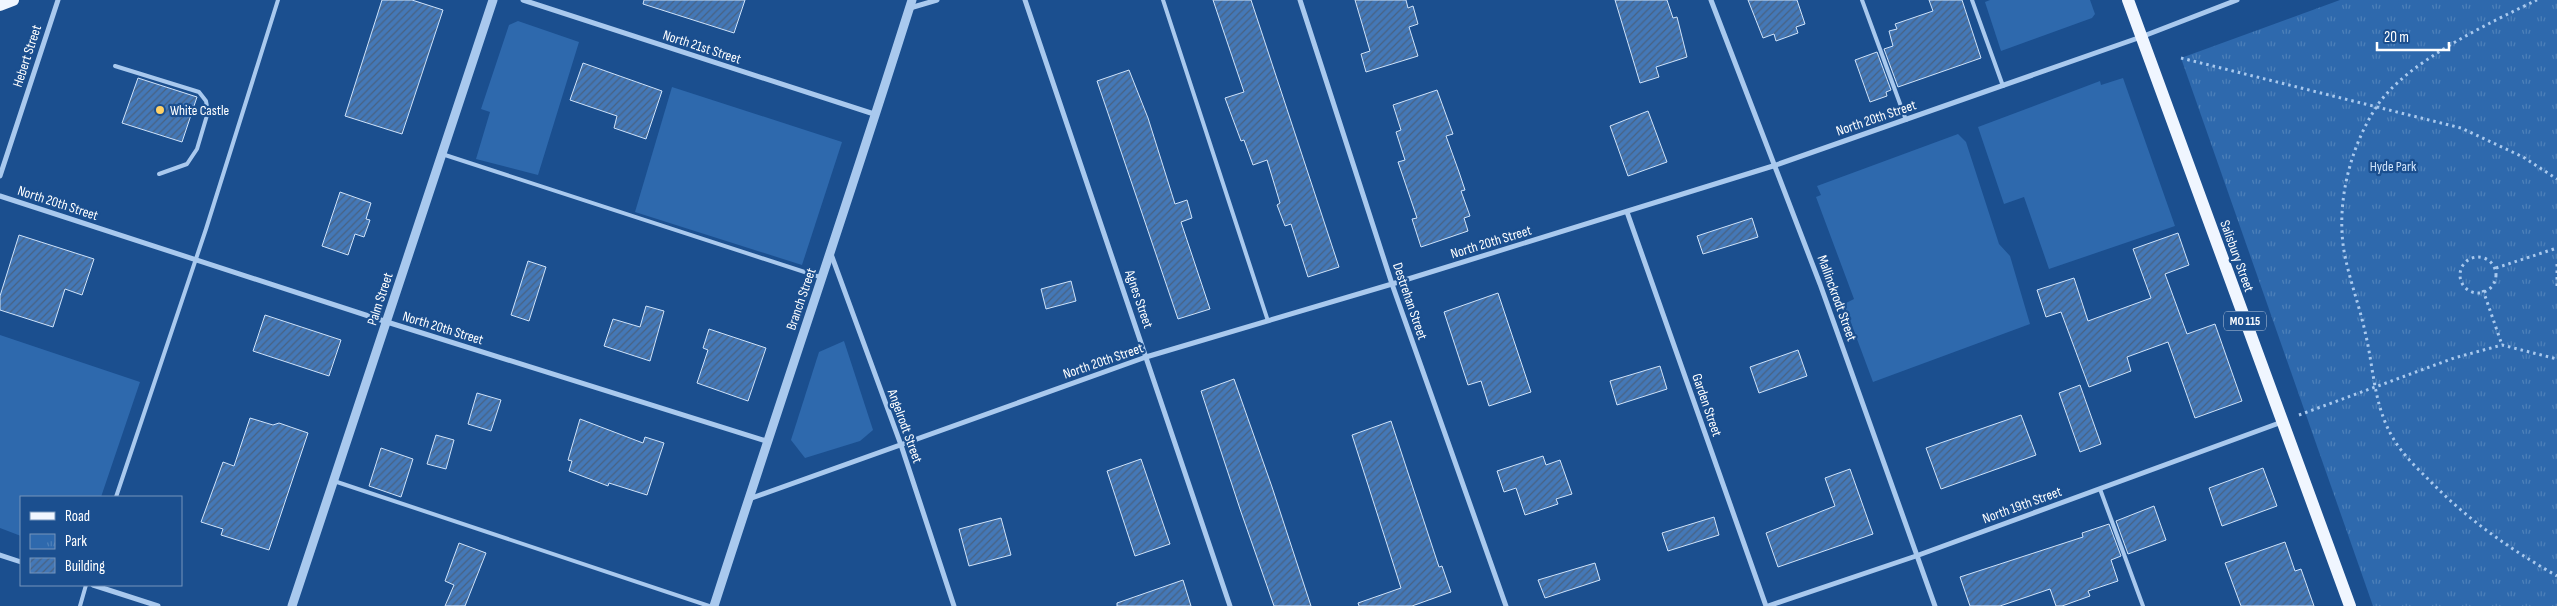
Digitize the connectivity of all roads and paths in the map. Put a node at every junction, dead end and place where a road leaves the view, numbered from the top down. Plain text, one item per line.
1 (13, 0) edge
2 (58, 0) edge
3 (278, 0) edge
4 (493, 0) edge
5 (522, 0) edge
6 (937, 0) edge
7 (1025, 0) edge
8 (1163, 0) edge
9 (1300, 0) edge
10 (1711, 0) edge
11 (1862, 0) edge
12 (1972, 0) edge
13 (2128, 0) edge
14 (2237, 0) edge
15 (2537, 0) edge
16 (911, 4) edge
17 (0, 5) edge
18 (2141, 37) junction
19 (2181, 58) dead end
20 (115, 66) dead end
21 (2003, 86) junction
22 (2377, 105) junction
23 (874, 114) junction
24 (1906, 120) junction
25 (442, 154) junction
26 (1774, 166) junction
27 (159, 174) dead end
28 (0, 176) edge
29 (2557, 179) edge
30 (0, 196) edge
31 (1627, 212) junction
32 (2557, 248) edge
33 (831, 254) junction
34 (196, 260) junction
35 (2557, 264) edge
36 (2496, 268) junction
37 (823, 278) junction
38 (1392, 284) junction
39 (2557, 286) edge
40 (2483, 290) junction
41 (1268, 321) junction
42 (387, 322) junction
43 (2502, 345) junction
44 (1146, 357) junction
45 (2557, 359) edge
46 (2374, 387) junction
47 (2282, 422) junction
48 (766, 441) junction
49 (901, 445) junction
50 (334, 481) junction
51 (2100, 488) junction
52 (116, 496) edge
53 (749, 499) junction
54 (0, 555) edge
55 (1916, 556) junction
56 (20, 562) edge
57 (2557, 576) edge
58 (86, 586) edge
59 (96, 586) edge
60 (80, 606) edge
61 (158, 606) edge
62 (292, 606) edge
63 (709, 606) edge
64 (714, 606) edge
65 (954, 606) edge
66 (1230, 606) edge
67 (1506, 606) edge
68 (1767, 606) edge
69 (1935, 606) edge
70 (2143, 606) edge
71 (2350, 606) edge

1 - 17 main road
2 - 28 street, Hebert Street
3 - 34 lane
4 - 25 street, Palm Street
5 - 23 street, North 21st Street
6 - 16 street
7 - 44 street, Agnes Street
8 - 41 lane
9 - 38 street, Destrehan Street
10 - 26 street, Mallinckrodt Street
11 - 24 lane
12 - 21 lane
13 - 18 main road, Salisbury Street / MO 115
14 - 18 street, North 20th Street
15 - 22 path
16 - 23 street, Branch Street
18 - 21 street, North 20th Street
18 - 47 main road, Salisbury Street / MO 115
19 - 22 path
20 - 27 lane
21 - 24 street, North 20th Street
22 - 29 path
22 - 46 path
23 - 33 street, Branch Street
24 - 26 street, North 20th Street
25 - 37 lane
25 - 42 street, Palm Street
26 - 31 street, North 20th Street
26 - 55 street, Mallinckrodt Street
30 - 34 street, North 20th Street
31 - 38 street, North 20th Street
31 - 68 street, Garden Street
32 - 36 path
33 - 37 street, Branch Street
33 - 49 street, Angelrodt Street
34 - 42 street, North 20th Street
34 - 52 lane
35 - 39 path
36 - 40 path
36 - 40 path
37 - 48 street, Branch Street
38 - 41 street, North 20th Street
38 - 67 street, Destrehan Street
40 - 43 path
41 - 44 street, North 20th Street
42 - 48 street, North 20th Street
42 - 50 street, Palm Street
43 - 45 path
43 - 46 path
44 - 49 street, North 20th Street
44 - 66 street, Agnes Street
46 - 47 path
46 - 57 path
47 - 51 street, North 19th Street
47 - 71 main road, Salisbury Street / MO 115
48 - 53 street, Branch Street
49 - 53 street, North 20th Street
49 - 65 street, Angelrodt Street
50 - 62 street, Palm Street
50 - 63 lane
51 - 55 street, North 19th Street
51 - 70 lane
53 - 64 street, Branch Street
54 - 56 street
55 - 68 street, North 19th Street
55 - 69 street, Mallinckrodt Street
58 - 60 lane
59 - 61 street

